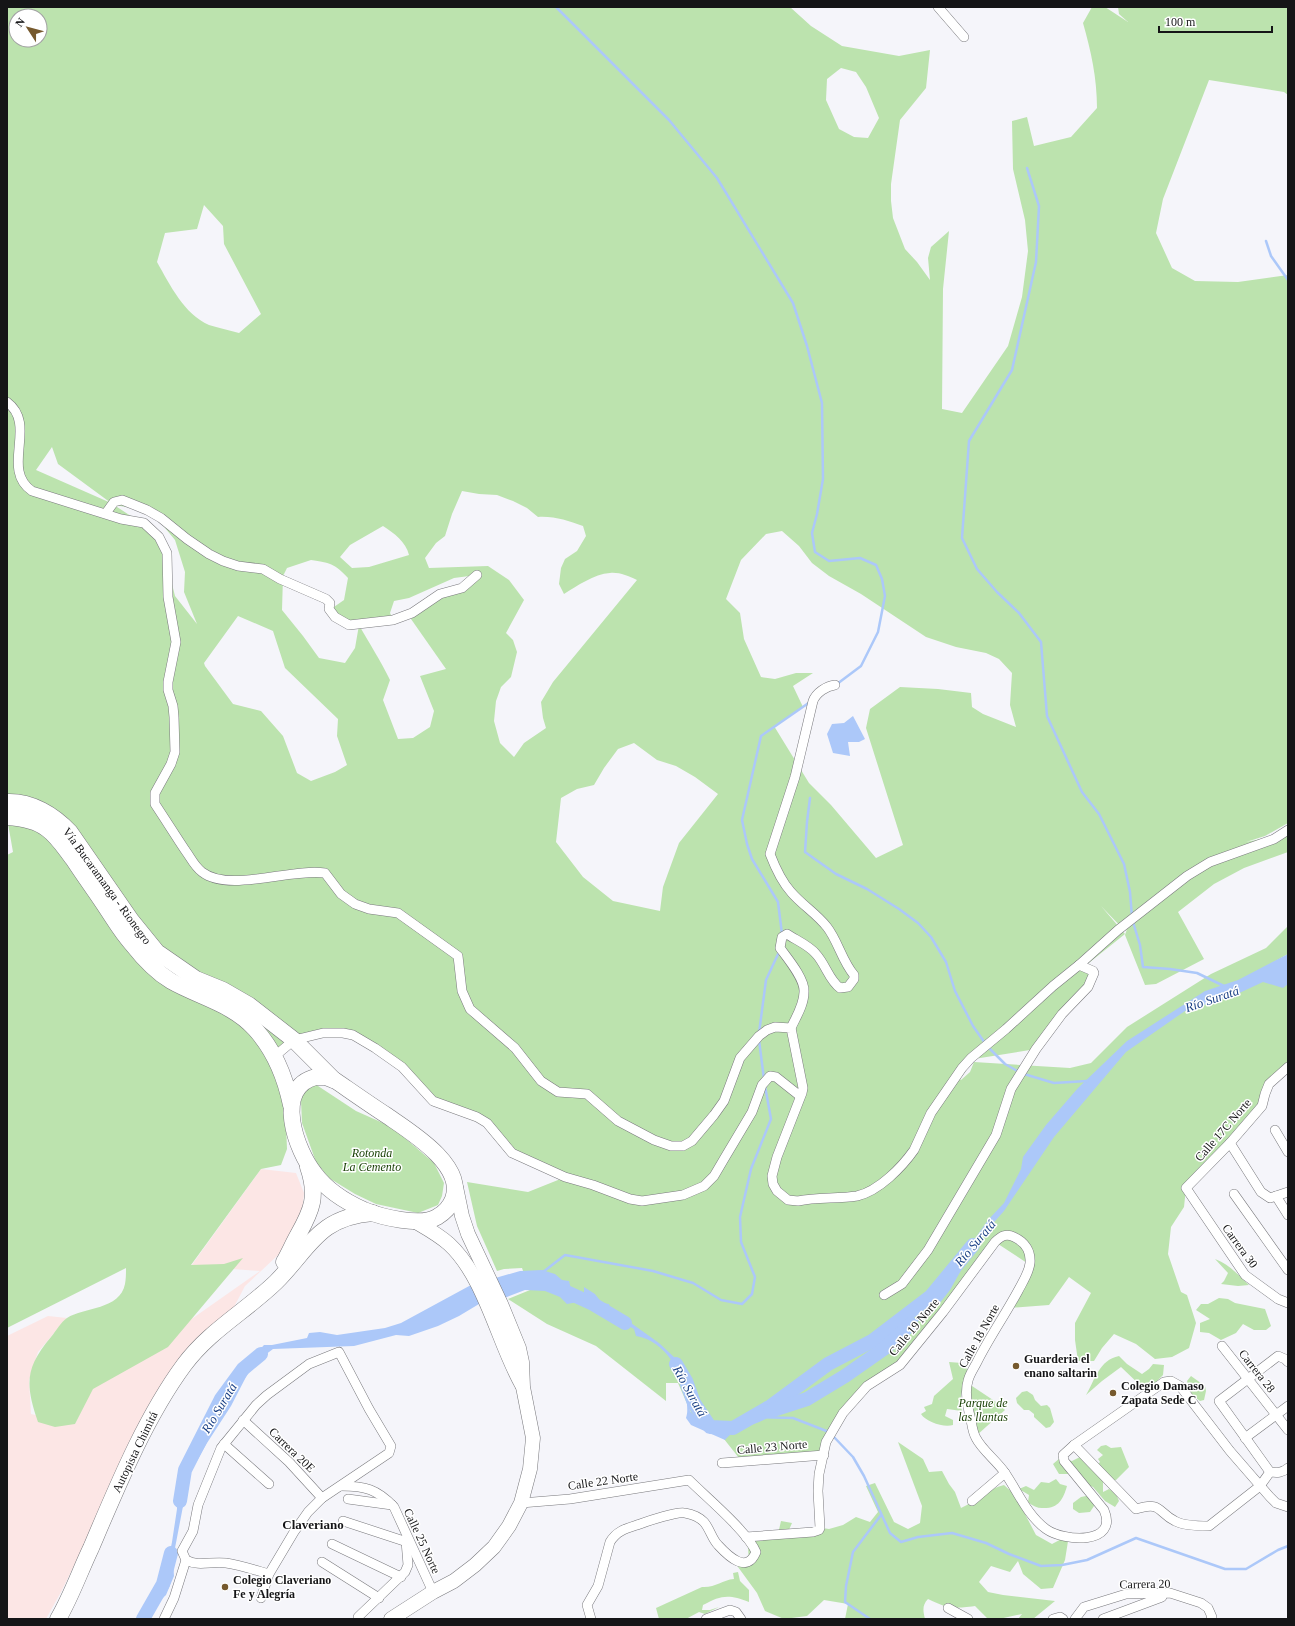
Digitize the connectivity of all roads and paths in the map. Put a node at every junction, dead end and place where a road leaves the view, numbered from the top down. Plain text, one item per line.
1 (938, 7) edge
2 (964, 37) dead end
3 (7, 402) edge
4 (106, 513) junction
5 (477, 575) dead end
6 (835, 685) dead end
7 (7, 802) edge
8 (7, 818) edge
9 (1288, 830) edge
10 (1079, 965) junction
11 (791, 1028) junction
12 (294, 1040) junction
13 (275, 1056) junction
14 (1288, 1067) edge
15 (336, 1081) junction
16 (800, 1096) junction
17 (292, 1110) junction
18 (1275, 1130) dead end
19 (1230, 1143) junction
20 (1288, 1152) edge
21 (305, 1160) junction
22 (455, 1182) junction
23 (1186, 1188) joint
24 (1288, 1192) edge
25 (1234, 1194) dead end
26 (1276, 1196) junction
27 (373, 1214) junction
28 (1288, 1215) edge
29 (416, 1222) junction
30 (995, 1242) joint
31 (1288, 1270) edge
32 (884, 1295) dead end
33 (1288, 1303) edge
34 (494, 1306) junction
35 (245, 1307) junction
36 (1222, 1346) dead end
37 (1288, 1362) edge
38 (1248, 1379) junction
39 (1288, 1406) edge
40 (1276, 1415) junction
41 (243, 1420) junction
42 (1288, 1430) edge
43 (1246, 1438) junction
44 (224, 1444) junction
45 (1074, 1445) junction
46 (824, 1455) junction
47 (722, 1463) dead end
48 (1288, 1468) edge
49 (1270, 1472) junction
50 (1005, 1473) junction
51 (269, 1484) dead end
52 (341, 1486) junction
53 (1260, 1486) junction
54 (322, 1498) junction
55 (348, 1499) dead end
56 (972, 1501) dead end
57 (521, 1503) junction
58 (392, 1505) junction
59 (1288, 1507) edge
60 (343, 1521) dead end
61 (401, 1524) junction
62 (746, 1537) junction
63 (406, 1542) junction
64 (332, 1544) dead end
65 (186, 1560) junction
66 (322, 1562) dead end
67 (269, 1574) junction
68 (401, 1577) junction
69 (433, 1592) junction
70 (1170, 1594) junction
71 (261, 1598) dead end
72 (379, 1598) junction
73 (948, 1608) dead end
74 (358, 1617) dead end
75 (58, 1619) edge
76 (164, 1619) edge
77 (391, 1619) edge
78 (591, 1619) edge
79 (706, 1619) edge
80 (741, 1619) edge
81 (968, 1619) edge
82 (1053, 1619) edge
83 (1063, 1619) edge
84 (1075, 1619) edge
85 (1103, 1619) edge
86 (1212, 1619) edge

1 - 2 street
3 - 4 street
4 - 5 street
4 - 11 street
6 - 11 street
7 - 12 highway, Vía Bucaramanga - Rionegro
8 - 13 highway, Vía Bucaramanga - Rionegro
9 - 10 street
10 - 16 street
10 - 32 street
11 - 16 street
12 - 13 street
12 - 15 highway, Vía Bucaramanga - Rionegro
12 - 16 street
13 - 17 highway, Vía Bucaramanga - Rionegro
14 - 19 street, Calle 17C Norte
15 - 17 highway
15 - 22 highway
17 - 21 highway
18 - 20 street
19 - 23 street, Calle 17C Norte
19 - 26 street
21 - 27 highway
21 - 35 highway, Autopista Chimitá
22 - 29 highway
22 - 34 main road
23 - 33 street, Carrera 30
24 - 26 street
25 - 31 street
26 - 28 street
27 - 29 highway
27 - 35 highway, Autopista Chimitá
29 - 34 main road
30 - 46 street, Calle 19 Norte
30 - 50 street, Calle 18 Norte
34 - 57 main road
35 - 75 highway, Autopista Chimitá
36 - 38 street, Carrera 28
37 - 38 street
38 - 40 street, Carrera 28
38 - 43 street
39 - 40 street
40 - 42 street, Carrera 28
40 - 43 street
41 - 44 street
41 - 52 street
41 - 54 street, Carrera 20E
43 - 49 street
44 - 51 street
44 - 65 street
45 - 50 street, Calle 18 Norte
45 - 53 street
45 - 53 street
46 - 47 street, Calle 23 Norte
46 - 62 street, Calle 19 Norte
48 - 49 street
49 - 53 street
50 - 56 street
52 - 54 street
52 - 58 street, Calle 25 Norte
53 - 59 street
54 - 67 street
55 - 58 street
57 - 62 street, Calle 22 Norte
57 - 69 main road
58 - 61 street, Calle 25 Norte
60 - 63 street
61 - 63 street
61 - 69 street, Calle 25 Norte
62 - 78 street
63 - 68 street
64 - 68 street
65 - 67 street
65 - 76 street
66 - 72 street
67 - 71 street
68 - 72 street
69 - 77 main road
70 - 84 street, Carrera 20
70 - 85 street
70 - 86 street, Carrera 20
72 - 74 street
73 - 81 street
79 - 80 street
82 - 83 street

